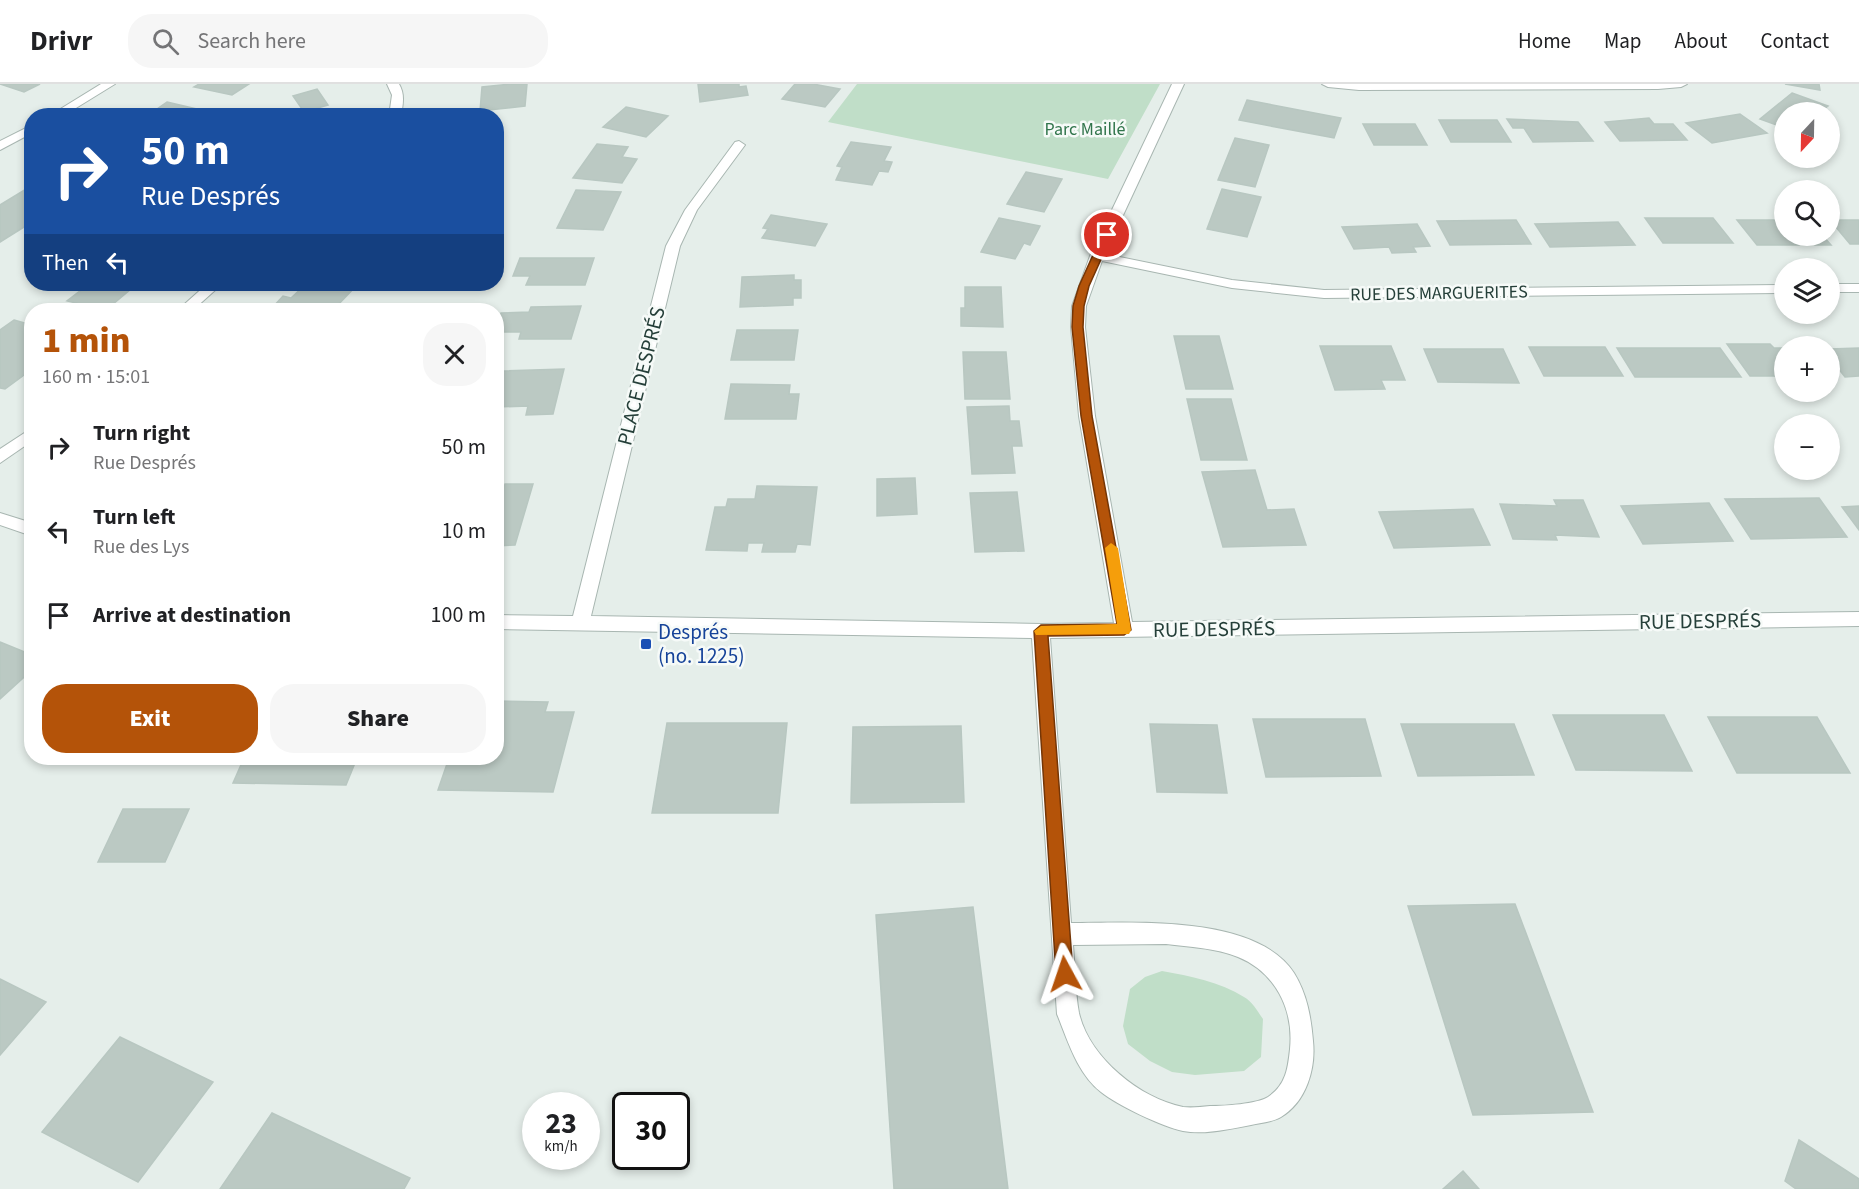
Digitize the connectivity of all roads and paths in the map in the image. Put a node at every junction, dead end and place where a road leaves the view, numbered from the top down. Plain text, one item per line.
1 (109, 84) edge
2 (393, 84) edge
3 (1178, 84) edge
4 (1328, 84) edge
5 (1681, 84) edge
6 (68, 108) edge
7 (397, 108) edge
8 (24, 132) edge
9 (739, 145) dead end
10 (0, 146) edge
11 (1097, 256) junction
12 (1840, 288) edge
13 (1859, 288) edge
14 (1774, 289) edge
15 (207, 291) edge
16 (193, 303) edge
17 (24, 439) edge
18 (0, 457) edge
19 (0, 519) edge
20 (24, 527) edge
21 (1859, 619) edge
22 (504, 622) edge
23 (580, 624) junction
24 (1124, 630) junction
25 (1041, 631) junction
26 (1061, 934) junction

1 - 6 street
2 - 7 street
3 - 11 street
4 - 5 street
8 - 10 street
9 - 23 street, PLACE DESPRÉS
11 - 14 street, RUE DES MARGUERITES
11 - 24 street
12 - 13 street
15 - 16 street
17 - 18 street
19 - 20 street
21 - 24 street, RUE DESPRÉS
22 - 23 street, RUE DESPRÉS
23 - 25 street, RUE DESPRÉS
24 - 25 street, RUE DESPRÉS
25 - 26 street
26 - 26 street

